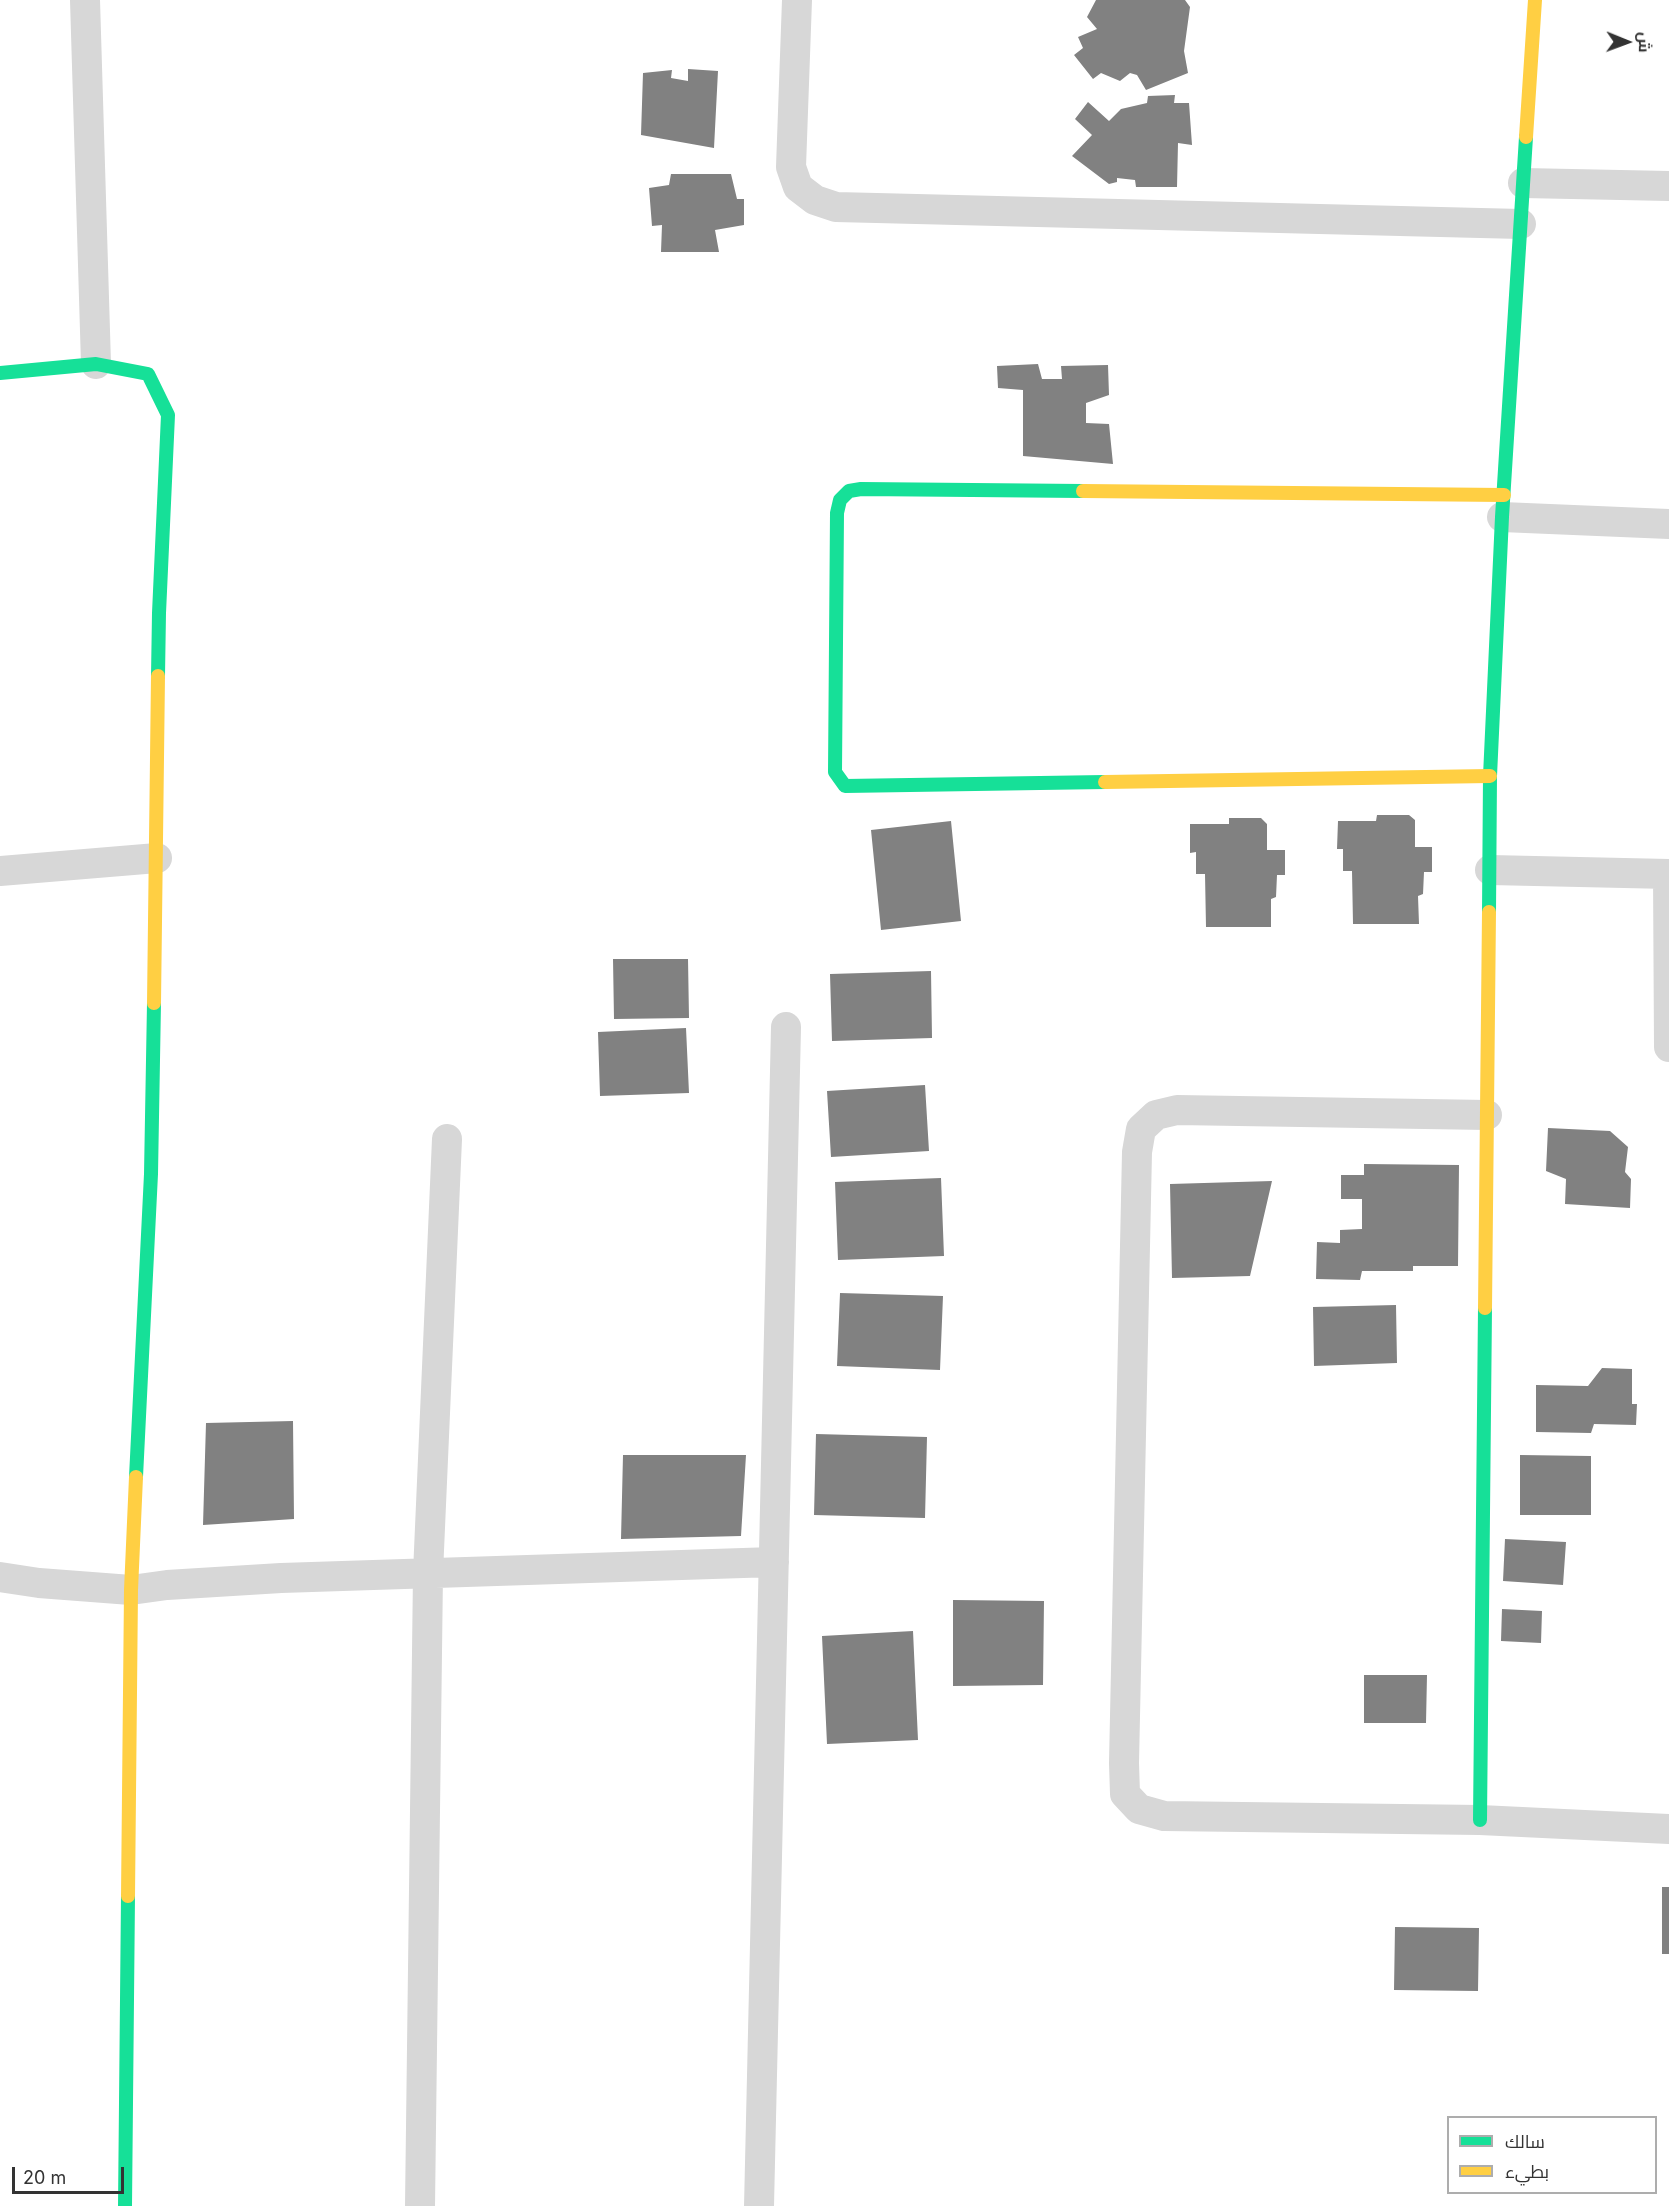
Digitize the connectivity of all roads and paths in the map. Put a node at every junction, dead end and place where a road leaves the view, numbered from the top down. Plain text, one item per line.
1 (85, 0) edge
2 (797, 0) edge
3 (1535, 0) edge
4 (1523, 183) junction
5 (1669, 186) edge
6 (1521, 224) junction
7 (96, 364) junction
8 (0, 373) edge
9 (1503, 506) junction
10 (1669, 524) edge
11 (1490, 776) junction
12 (157, 858) junction
13 (1490, 870) junction
14 (0, 871) edge
15 (1669, 874) edge
16 (786, 1027) dead end
17 (1669, 1047) edge
18 (1487, 1115) junction
19 (447, 1139) dead end
20 (774, 1562) junction
21 (428, 1573) junction
22 (0, 1577) edge
23 (131, 1590) junction
24 (1480, 1820) junction
25 (1669, 1828) edge
26 (125, 2206) edge
27 (420, 2206) edge
28 (759, 2206) edge

1 - 7 street
2 - 6 street
3 - 4 street
4 - 5 street
4 - 6 street
6 - 9 street
7 - 8 street
7 - 12 street
9 - 10 street
9 - 11 street
9 - 11 street
11 - 13 street
12 - 14 street
12 - 23 street
13 - 15 street
13 - 18 street
15 - 17 street
16 - 20 street
18 - 24 street
18 - 24 street
19 - 21 street
20 - 21 street
20 - 28 street
21 - 23 street
21 - 27 street
22 - 23 street
23 - 26 street
24 - 25 street

